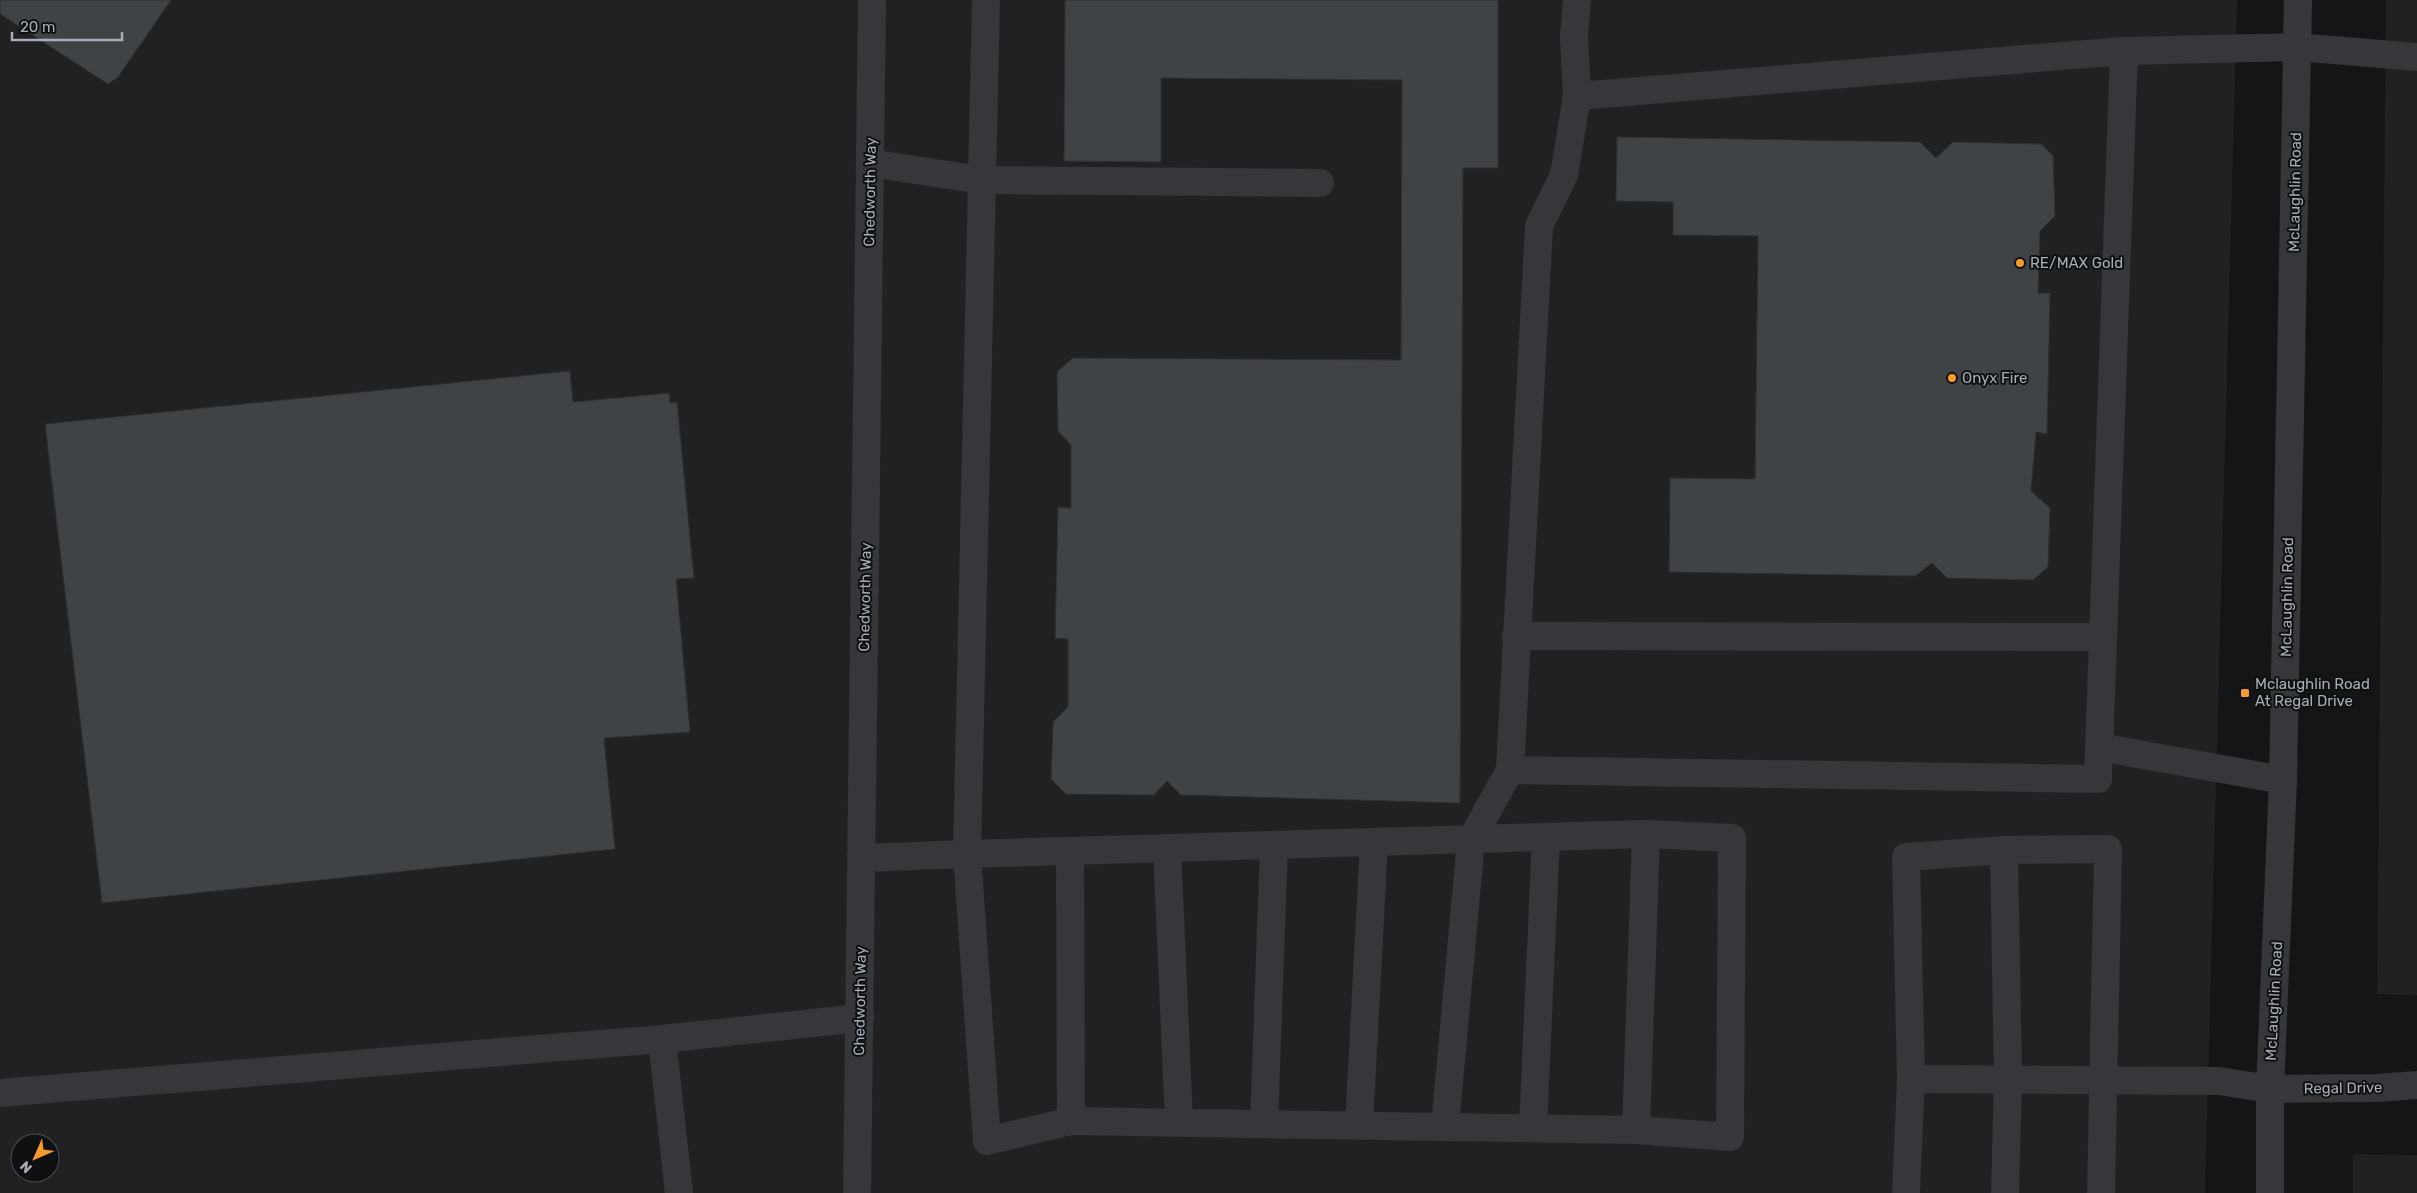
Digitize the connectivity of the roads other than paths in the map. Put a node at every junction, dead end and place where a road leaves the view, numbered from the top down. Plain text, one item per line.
1 (872, 0) edge
2 (986, 0) edge
3 (1577, 0) edge
4 (2298, 0) edge
5 (2297, 47) junction
6 (2124, 50) junction
7 (2417, 57) edge
8 (1577, 96) junction
9 (870, 163) junction
10 (982, 180) junction
11 (1320, 184) dead end
12 (1516, 636) junction
13 (2103, 637) junction
14 (2099, 748) junction
15 (1510, 770) junction
16 (2283, 780) junction
17 (1646, 834) junction
18 (1546, 837) junction
19 (1471, 840) junction
20 (1374, 843) junction
21 (1274, 845) junction
22 (1167, 848) junction
23 (2004, 850) junction
24 (1070, 852) junction
25 (968, 854) junction
26 (861, 858) junction
27 (860, 1018) junction
28 (662, 1039) junction
29 (1911, 1079) junction
30 (2103, 1079) junction
31 (2008, 1080) junction
32 (2417, 1085) edge
33 (2270, 1089) junction
34 (0, 1093) edge
35 (1071, 1120) junction
36 (1178, 1122) junction
37 (1264, 1124) junction
38 (1359, 1125) junction
39 (1445, 1126) junction
40 (1533, 1128) junction
41 (1636, 1130) junction
42 (679, 1193) edge
43 (857, 1193) edge
44 (1906, 1193) edge
45 (2005, 1193) edge
46 (2101, 1193) edge
47 (2270, 1193) edge

1 - 9 street, Chedworth Way
2 - 10 street
3 - 8 street
4 - 5 street, McLaughlin Road
5 - 6 street
5 - 7 street
5 - 16 street, McLaughlin Road
6 - 8 street
6 - 13 street
8 - 12 street
9 - 10 street
9 - 26 street, Chedworth Way
10 - 11 street
10 - 25 street
12 - 13 street
12 - 15 street
13 - 14 street
14 - 15 street
14 - 16 street
15 - 19 street
16 - 33 street, McLaughlin Road
17 - 18 street
17 - 41 street
17 - 41 street
18 - 19 street
18 - 40 street
19 - 20 street
19 - 39 street
20 - 21 street
20 - 38 street
21 - 22 street
21 - 37 street
22 - 24 street
22 - 36 street
23 - 29 street
23 - 30 street
23 - 31 street
24 - 25 street
24 - 35 street
25 - 26 street
25 - 35 street
26 - 27 street, Chedworth Way
27 - 28 street
27 - 43 street, Chedworth Way
28 - 34 street
28 - 42 street
29 - 31 street, Regal Drive
29 - 44 street
30 - 31 street, Regal Drive
30 - 33 street, Regal Drive
30 - 46 street
31 - 45 street
32 - 33 street, Regal Drive
33 - 47 street, McLaughlin Road
35 - 36 street
36 - 37 street
37 - 38 street
38 - 39 street
39 - 40 street
40 - 41 street

